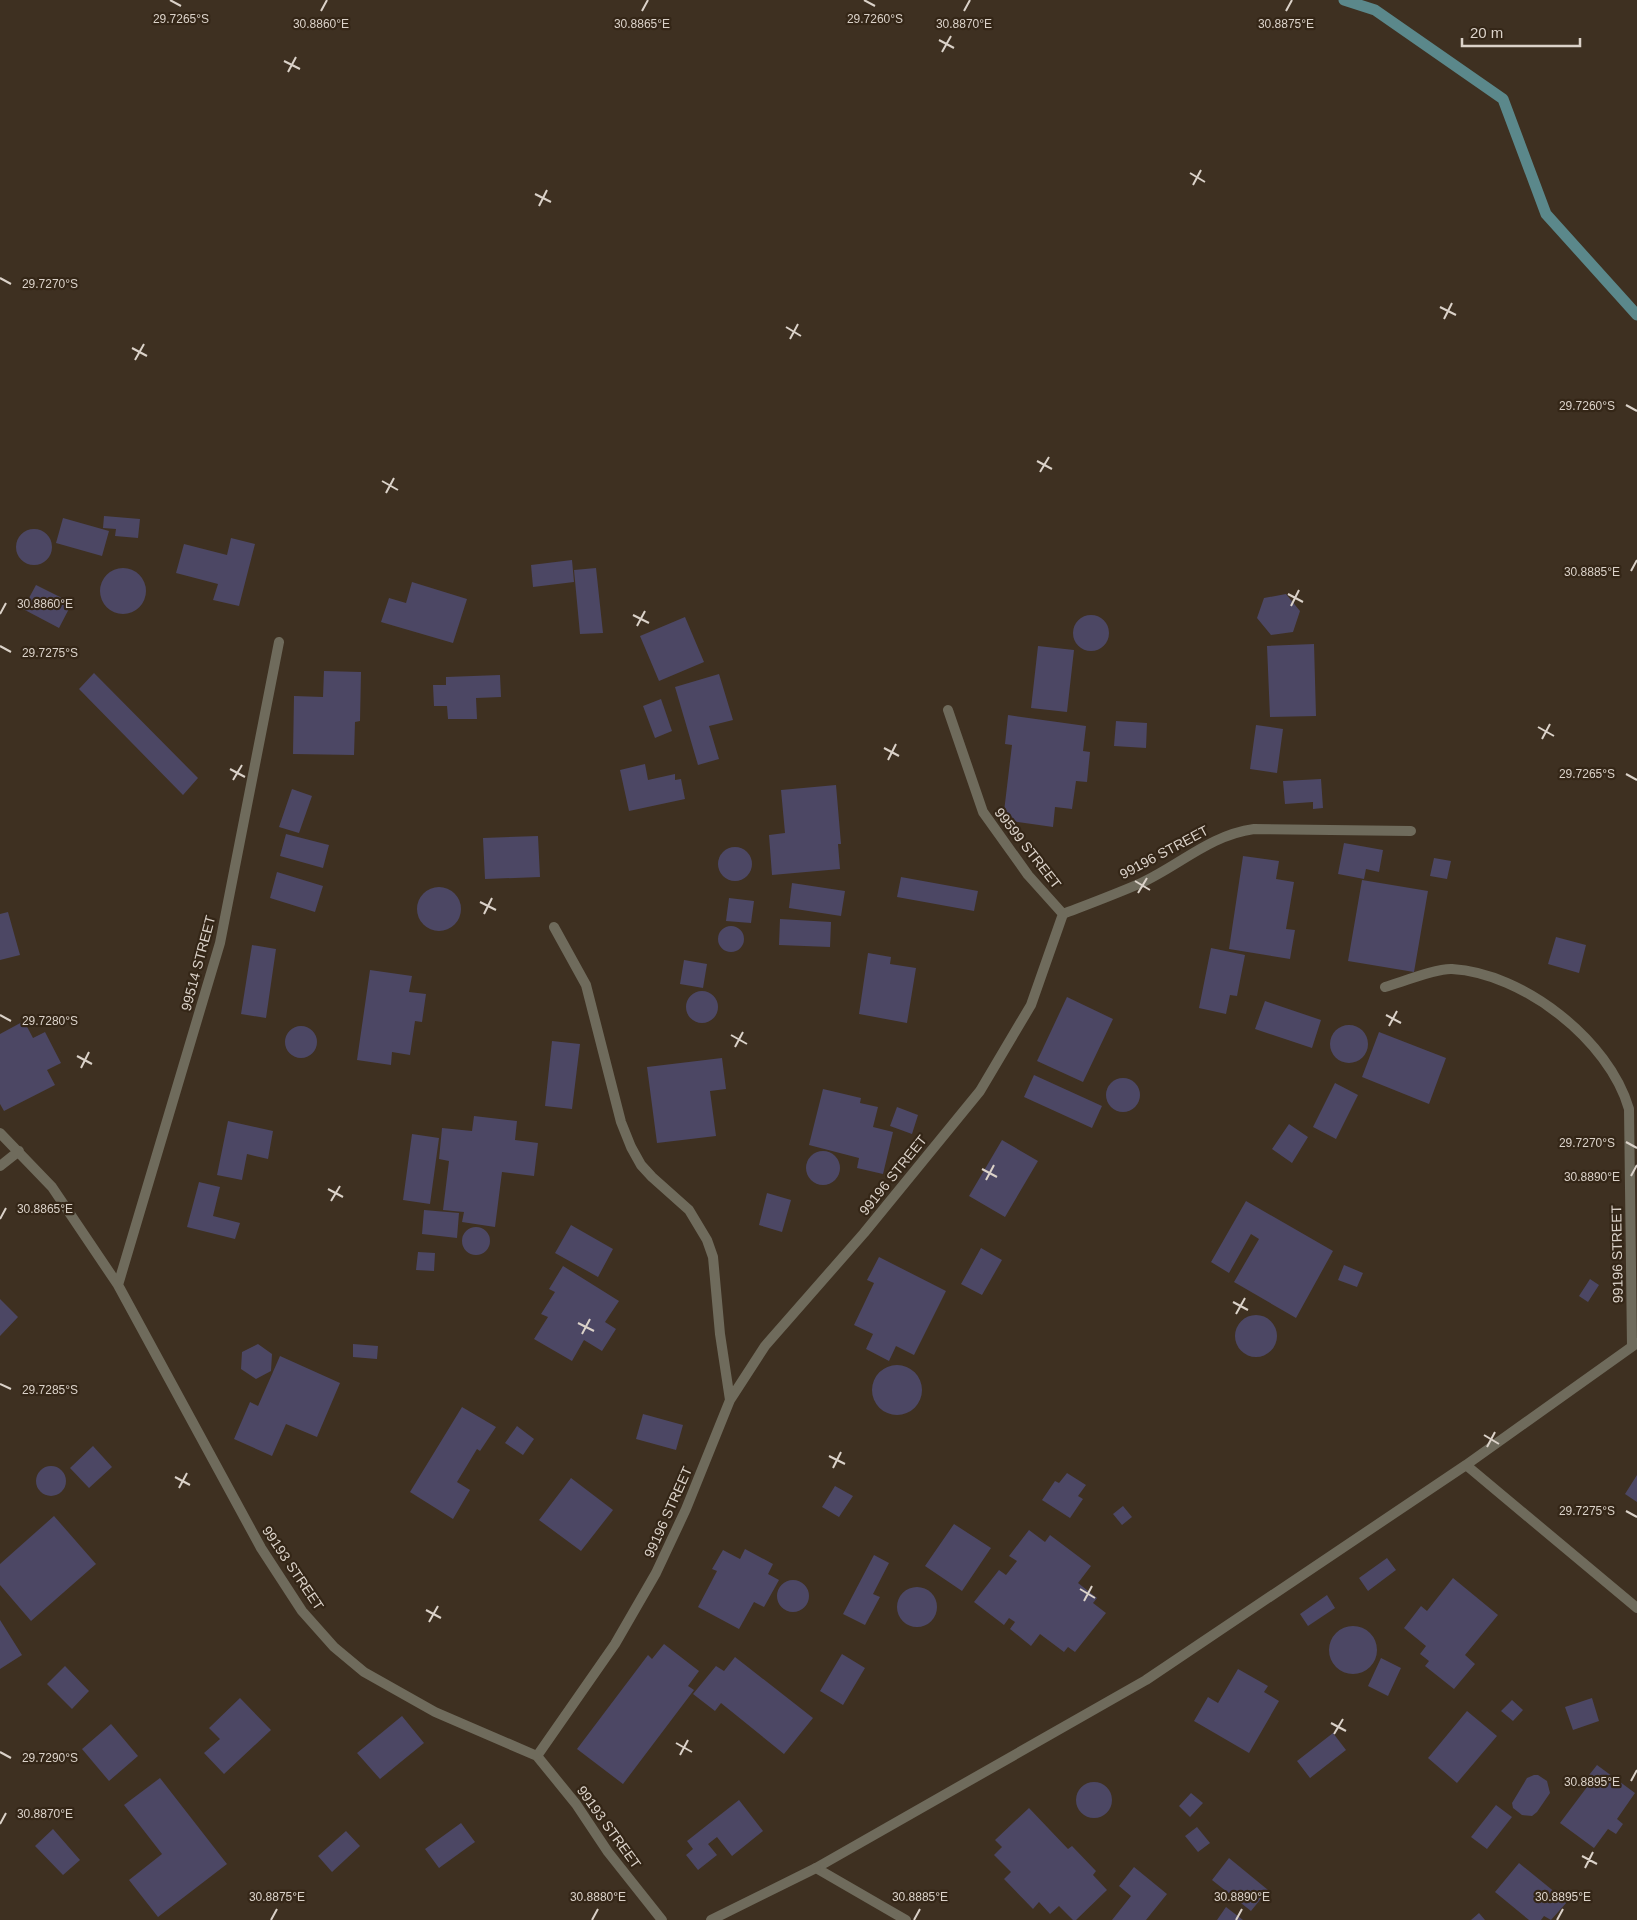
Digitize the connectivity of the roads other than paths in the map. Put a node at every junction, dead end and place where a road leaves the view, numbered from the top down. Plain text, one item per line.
1 (279, 642) dead end
2 (948, 710) dead end
3 (1412, 831) dead end
4 (1063, 914) junction
5 (554, 927) dead end
6 (1385, 986) dead end
7 (0, 1133) edge
8 (19, 1151) junction
9 (0, 1166) edge
10 (118, 1285) junction
11 (1634, 1344) edge
12 (730, 1400) junction
13 (1466, 1464) junction
14 (1637, 1608) edge
15 (537, 1756) junction
16 (816, 1868) junction
17 (662, 1920) edge
18 (711, 1920) edge
19 (906, 1920) edge

1 - 10 street, 99514 STREET
2 - 4 street, 99599 STREET
3 - 4 street, 99196 STREET
4 - 12 street, 99196 STREET
5 - 12 street
6 - 11 street, 99196 STREET
7 - 8 street, 99193 STREET
8 - 9 street
8 - 10 street, 99193 STREET
10 - 15 street, 99193 STREET
11 - 13 street
12 - 15 street, 99196 STREET
13 - 14 street
13 - 16 street
15 - 17 street, 99193 STREET
16 - 18 street
16 - 19 street

